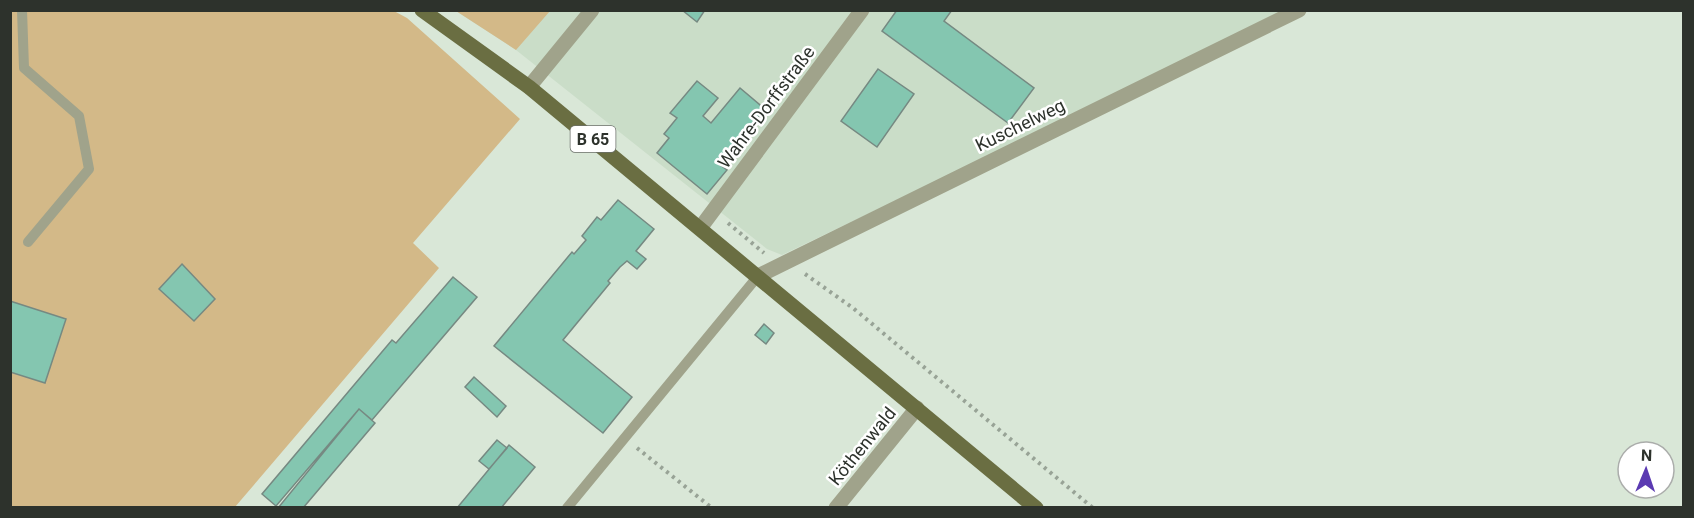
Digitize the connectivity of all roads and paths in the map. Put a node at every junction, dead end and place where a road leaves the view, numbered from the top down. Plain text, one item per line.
1 (22, 10) edge
2 (422, 10) edge
3 (592, 10) edge
4 (862, 10) edge
5 (1299, 10) edge
6 (529, 87) junction
7 (701, 227) junction
8 (28, 242) dead end
9 (786, 261) junction
10 (758, 276) junction
11 (917, 408) junction
12 (623, 437) junction
13 (567, 507) edge
14 (712, 507) edge
15 (836, 507) edge
16 (1036, 507) edge
17 (1093, 507) edge

1 - 8 lane
2 - 6 main road, B 65
3 - 6 street
4 - 7 street, Wahre-Dorffstraße
5 - 9 street, Kuschelweg
6 - 7 main road, B 65
7 - 10 main road, B 65
9 - 10 street, Kuschelweg
9 - 17 path
10 - 11 main road, B 65
10 - 12 lane
11 - 15 street, Köthenwald
11 - 16 main road, B 65
12 - 13 lane
12 - 14 path

